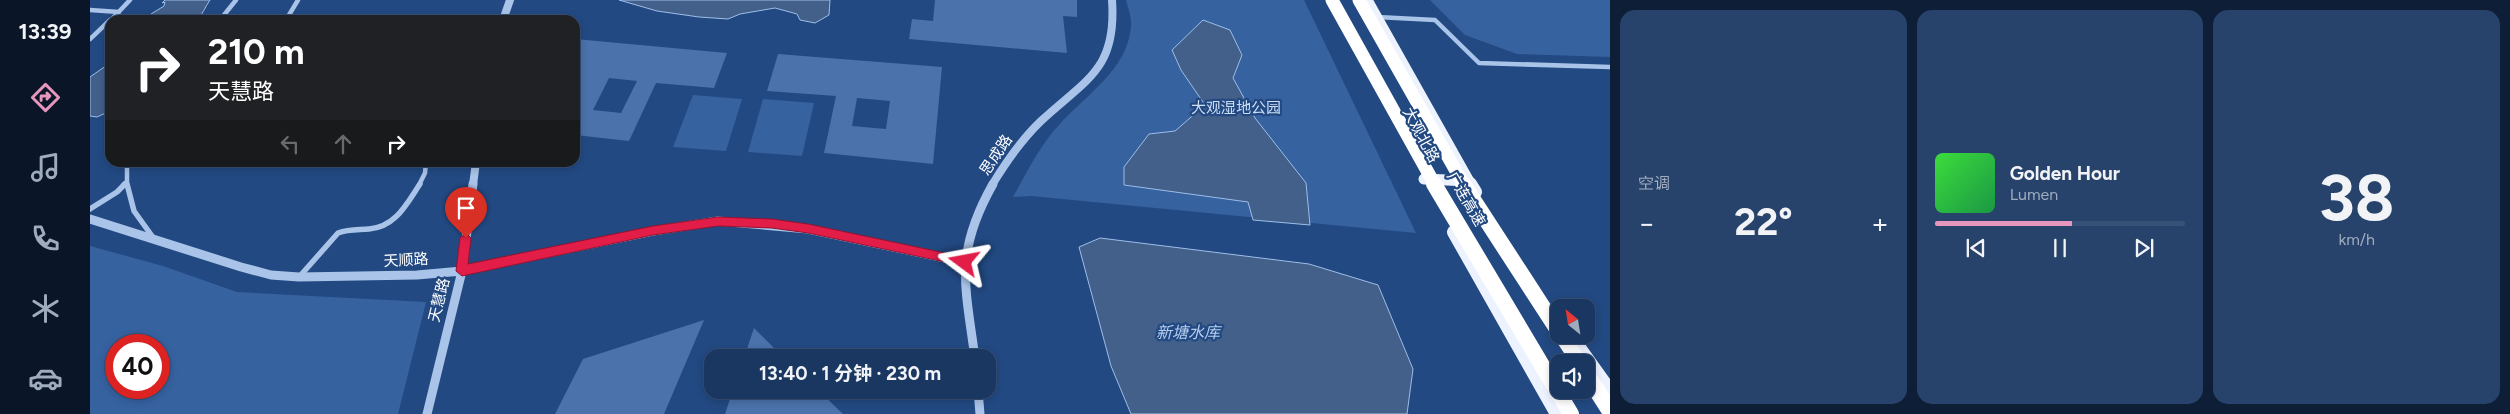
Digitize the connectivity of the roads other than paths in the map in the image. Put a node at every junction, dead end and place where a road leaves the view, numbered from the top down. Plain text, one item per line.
1 (130, 0) edge
2 (236, 0) edge
3 (298, 0) edge
4 (510, 0) edge
5 (1112, 0) edge
6 (1331, 0) edge
7 (1360, 0) edge
8 (1367, 0) edge
9 (90, 10) edge
10 (119, 12) junction
11 (116, 15) edge
12 (224, 15) edge
13 (289, 15) edge
14 (505, 15) edge
15 (1377, 17) junction
16 (105, 25) edge
17 (90, 39) edge
18 (1610, 67) edge
19 (127, 167) edge
20 (427, 167) edge
21 (475, 167) edge
22 (1424, 179) junction
23 (1469, 181) junction
24 (125, 183) junction
25 (90, 209) edge
26 (90, 219) edge
27 (156, 239) junction
28 (964, 262) junction
29 (462, 271) junction
30 (299, 277) junction
31 (1550, 308) edge
32 (1550, 319) edge
33 (1576, 344) edge
34 (974, 349) edge
35 (1595, 388) edge
36 (1610, 391) edge
37 (979, 399) edge
38 (1610, 410) edge
39 (427, 414) edge
40 (980, 414) edge
41 (1557, 414) edge
42 (1571, 414) edge

1 - 10 street
2 - 12 street
3 - 13 street
4 - 14 street
5 - 28 street, 思成路
6 - 22 main road, 大观北路
6 - 42 highway, 广连高速, bridge
7 - 32 highway, 广连高速, bridge
8 - 15 main road, 大观北路
9 - 10 street
10 - 11 street
15 - 18 street
15 - 23 main road, 大观北路
16 - 17 street
19 - 24 street
20 - 30 street
21 - 29 street, 天慧路
22 - 23 main road
22 - 41 main road, 大观北路
23 - 31 main road, 大观北路
24 - 25 street
24 - 27 street
26 - 27 street, 天顺路
27 - 30 street, 天顺路
28 - 29 street, 天顺路
28 - 34 street, 思成路
29 - 30 street, 天顺路
29 - 39 street, 天慧路
33 - 36 main road
35 - 38 highway
37 - 40 street

